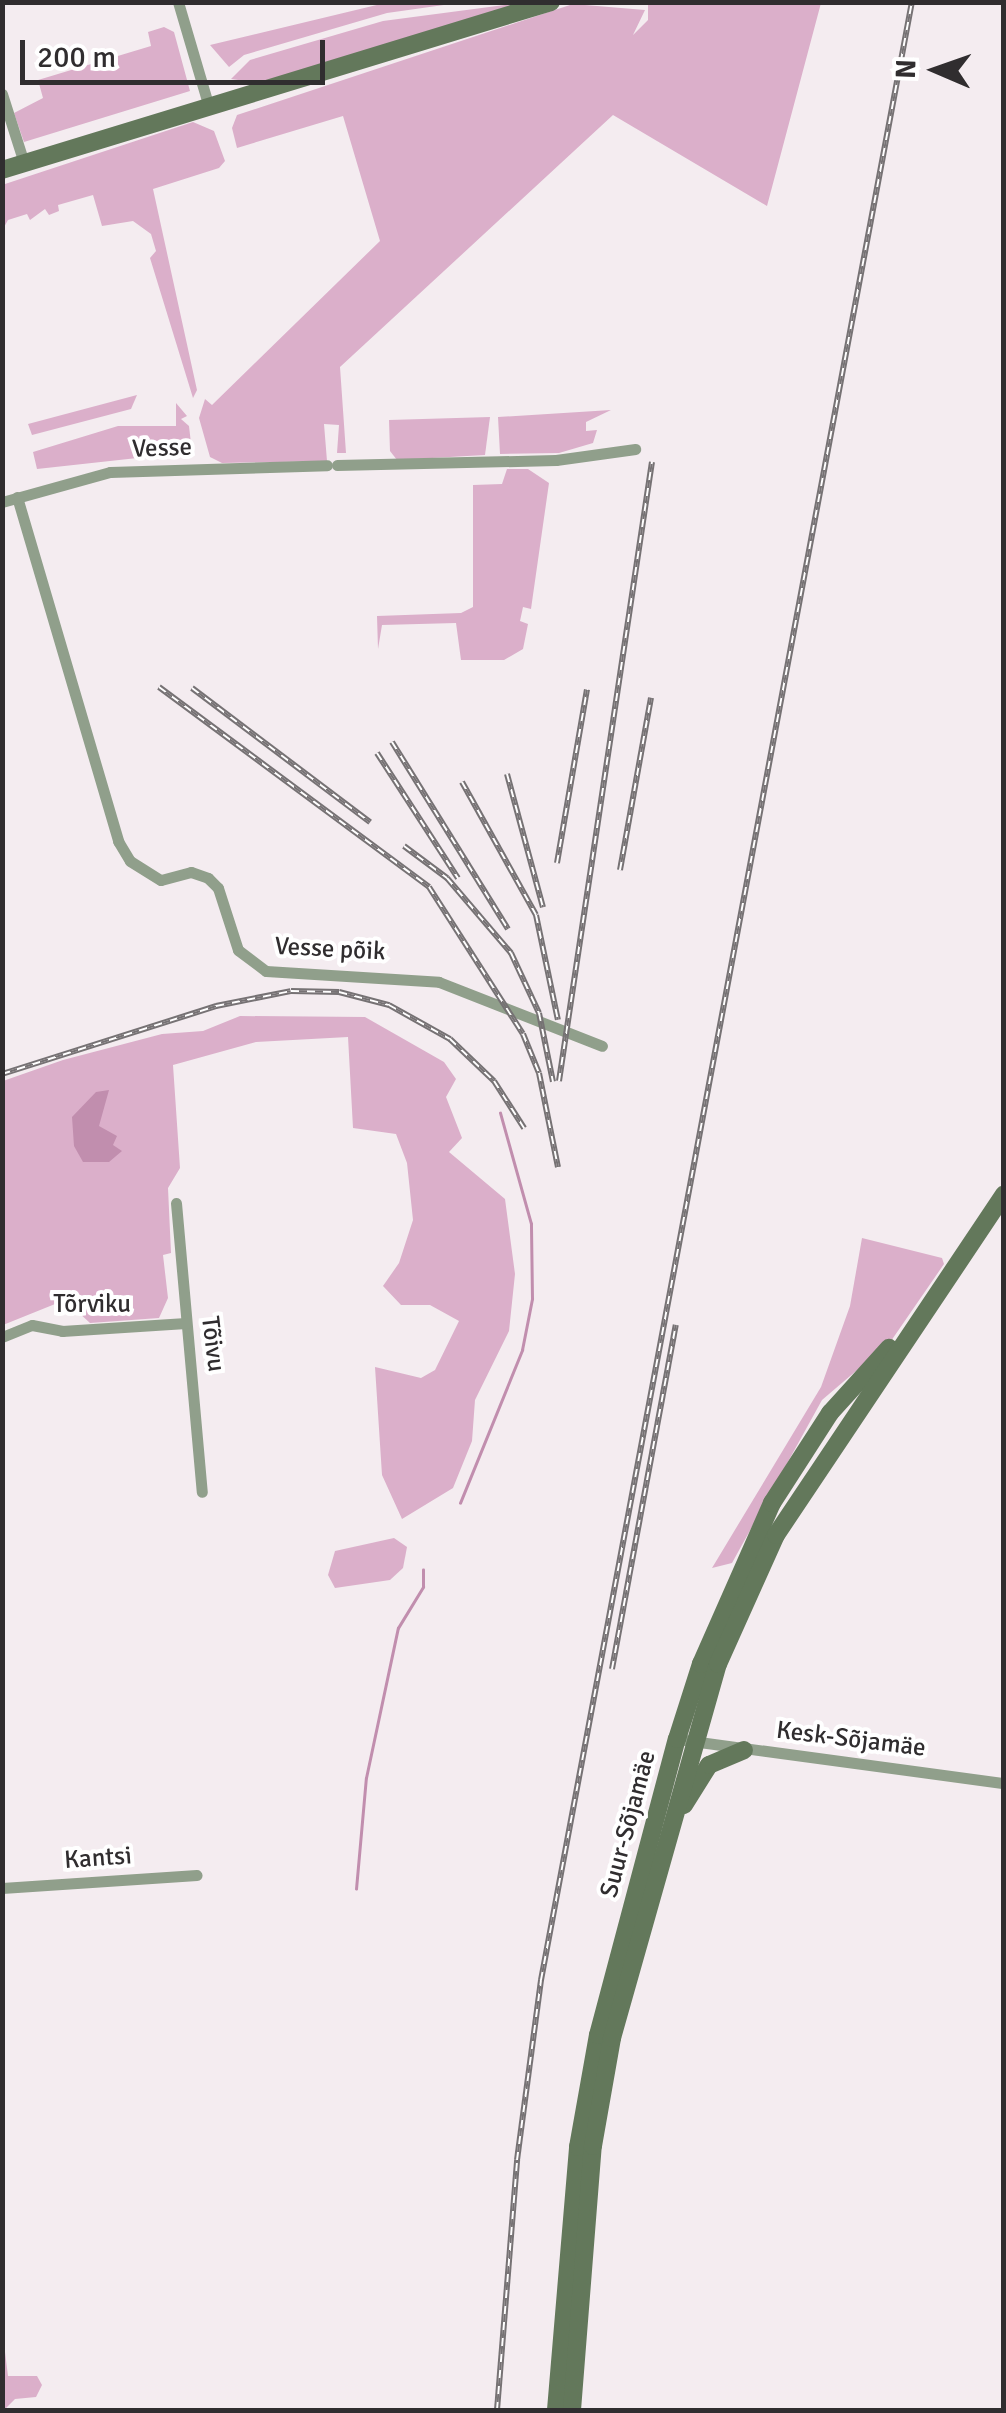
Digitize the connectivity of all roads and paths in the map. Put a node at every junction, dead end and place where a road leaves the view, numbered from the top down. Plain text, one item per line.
1 (178, 2) edge
2 (550, 2) edge
3 (2, 94) edge
4 (210, 107) junction
5 (24, 163) junction
6 (2, 170) edge
7 (635, 449) dead end
8 (17, 497) junction
9 (2, 502) edge
10 (602, 1046) dead end
11 (1004, 1194) edge
12 (176, 1202) dead end
13 (920, 1315) junction
14 (186, 1323) junction
15 (2, 1336) edge
16 (841, 1400) junction
17 (858, 1412) junction
18 (202, 1492) dead end
19 (685, 1740) junction
20 (744, 1750) junction
21 (1004, 1783) edge
22 (670, 1826) junction
23 (196, 1875) dead end
24 (2, 1888) edge
25 (556, 2410) edge
26 (572, 2410) edge

1 - 4 street
2 - 4 main road
3 - 5 street
4 - 5 main road
5 - 6 main road
7 - 8 street, Vesse
8 - 9 street, Vesse
8 - 10 street, Vesse põik
11 - 13 main road, Suur-Sõjamäe
12 - 14 street, Tõivu
13 - 16 main road, Suur-Sõjamäe
13 - 17 main road, Suur-Sõjamäe
14 - 15 street, Tõrviku
14 - 18 street, Tõivu
16 - 17 main road
16 - 19 main road, Suur-Sõjamäe
17 - 19 main road, Suur-Sõjamäe
19 - 20 street, Kesk-Sõjamäe
19 - 22 main road, Suur-Sõjamäe
19 - 25 main road, Suur-Sõjamäe
20 - 21 street, Kesk-Sõjamäe
20 - 22 main road
22 - 26 main road, Suur-Sõjamäe
23 - 24 street, Kantsi

